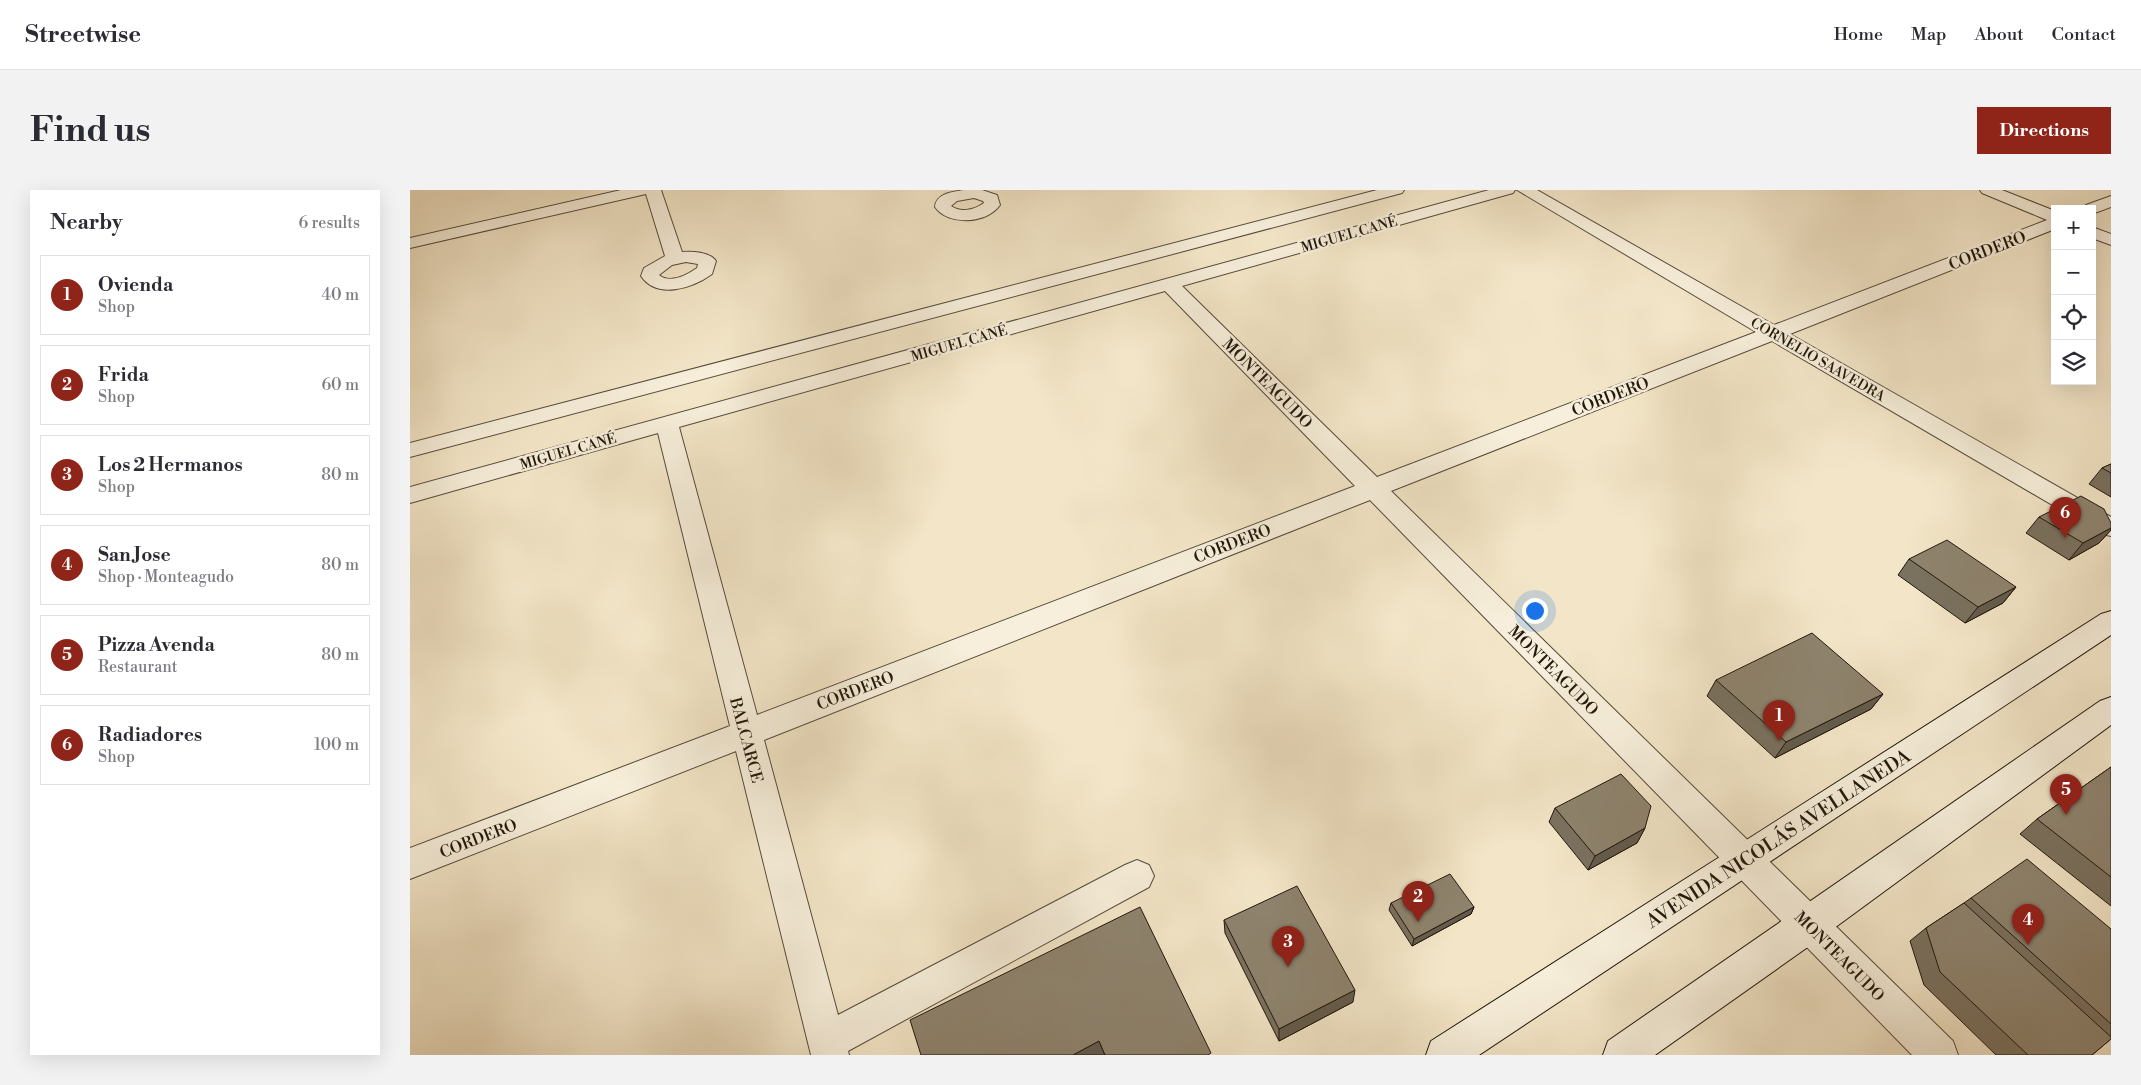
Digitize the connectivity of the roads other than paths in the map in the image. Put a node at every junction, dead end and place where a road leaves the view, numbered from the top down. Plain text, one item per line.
1 (609, 190) edge
2 (643, 190) edge
3 (653, 190) edge
4 (1396, 190) edge
5 (1507, 190) edge
6 (1525, 190) edge
7 (1988, 190) edge
8 (2111, 201) edge
9 (2096, 207) edge
10 (2051, 215) edge
11 (2051, 225) edge
12 (2096, 234) edge
13 (410, 235) edge
14 (2111, 240) edge
15 (410, 242) edge
16 (675, 258) dead end
17 (1169, 284) junction
18 (1773, 333) junction
19 (667, 424) junction
20 (410, 450) edge
21 (1373, 488) junction
22 (410, 495) edge
23 (2111, 528) edge
24 (2111, 621) edge
25 (2111, 709) edge
26 (745, 733) junction
27 (1744, 860) junction
28 (410, 864) edge
29 (1137, 876) dead end
30 (1809, 925) junction
31 (828, 1048) edge
32 (1445, 1055) edge
33 (1622, 1055) edge
34 (1939, 1055) edge

1 - 13 street
2 - 15 street
3 - 16 street
4 - 20 street
5 - 17 street, MIGUEL CANÉ
6 - 18 street, CORNELIO SAAVEDRA
7 - 10 street
8 - 9 street
11 - 18 street, CORDERO
12 - 14 street
17 - 19 street, MIGUEL CANÉ
17 - 21 street, MONTEAGUDO
18 - 21 street, CORDERO
18 - 23 street, CORNELIO SAAVEDRA
19 - 22 street, MIGUEL CANÉ
19 - 26 street, BALCARCE
21 - 26 street, CORDERO
21 - 27 street, MONTEAGUDO
24 - 27 street, AVENIDA NICOLÁS AVELLANEDA
25 - 30 street
26 - 28 street, CORDERO
26 - 31 street, BALCARCE
27 - 30 street, MONTEAGUDO
27 - 32 street, AVENIDA NICOLÁS AVELLANEDA
29 - 31 street
30 - 33 street
30 - 34 street, MONTEAGUDO

